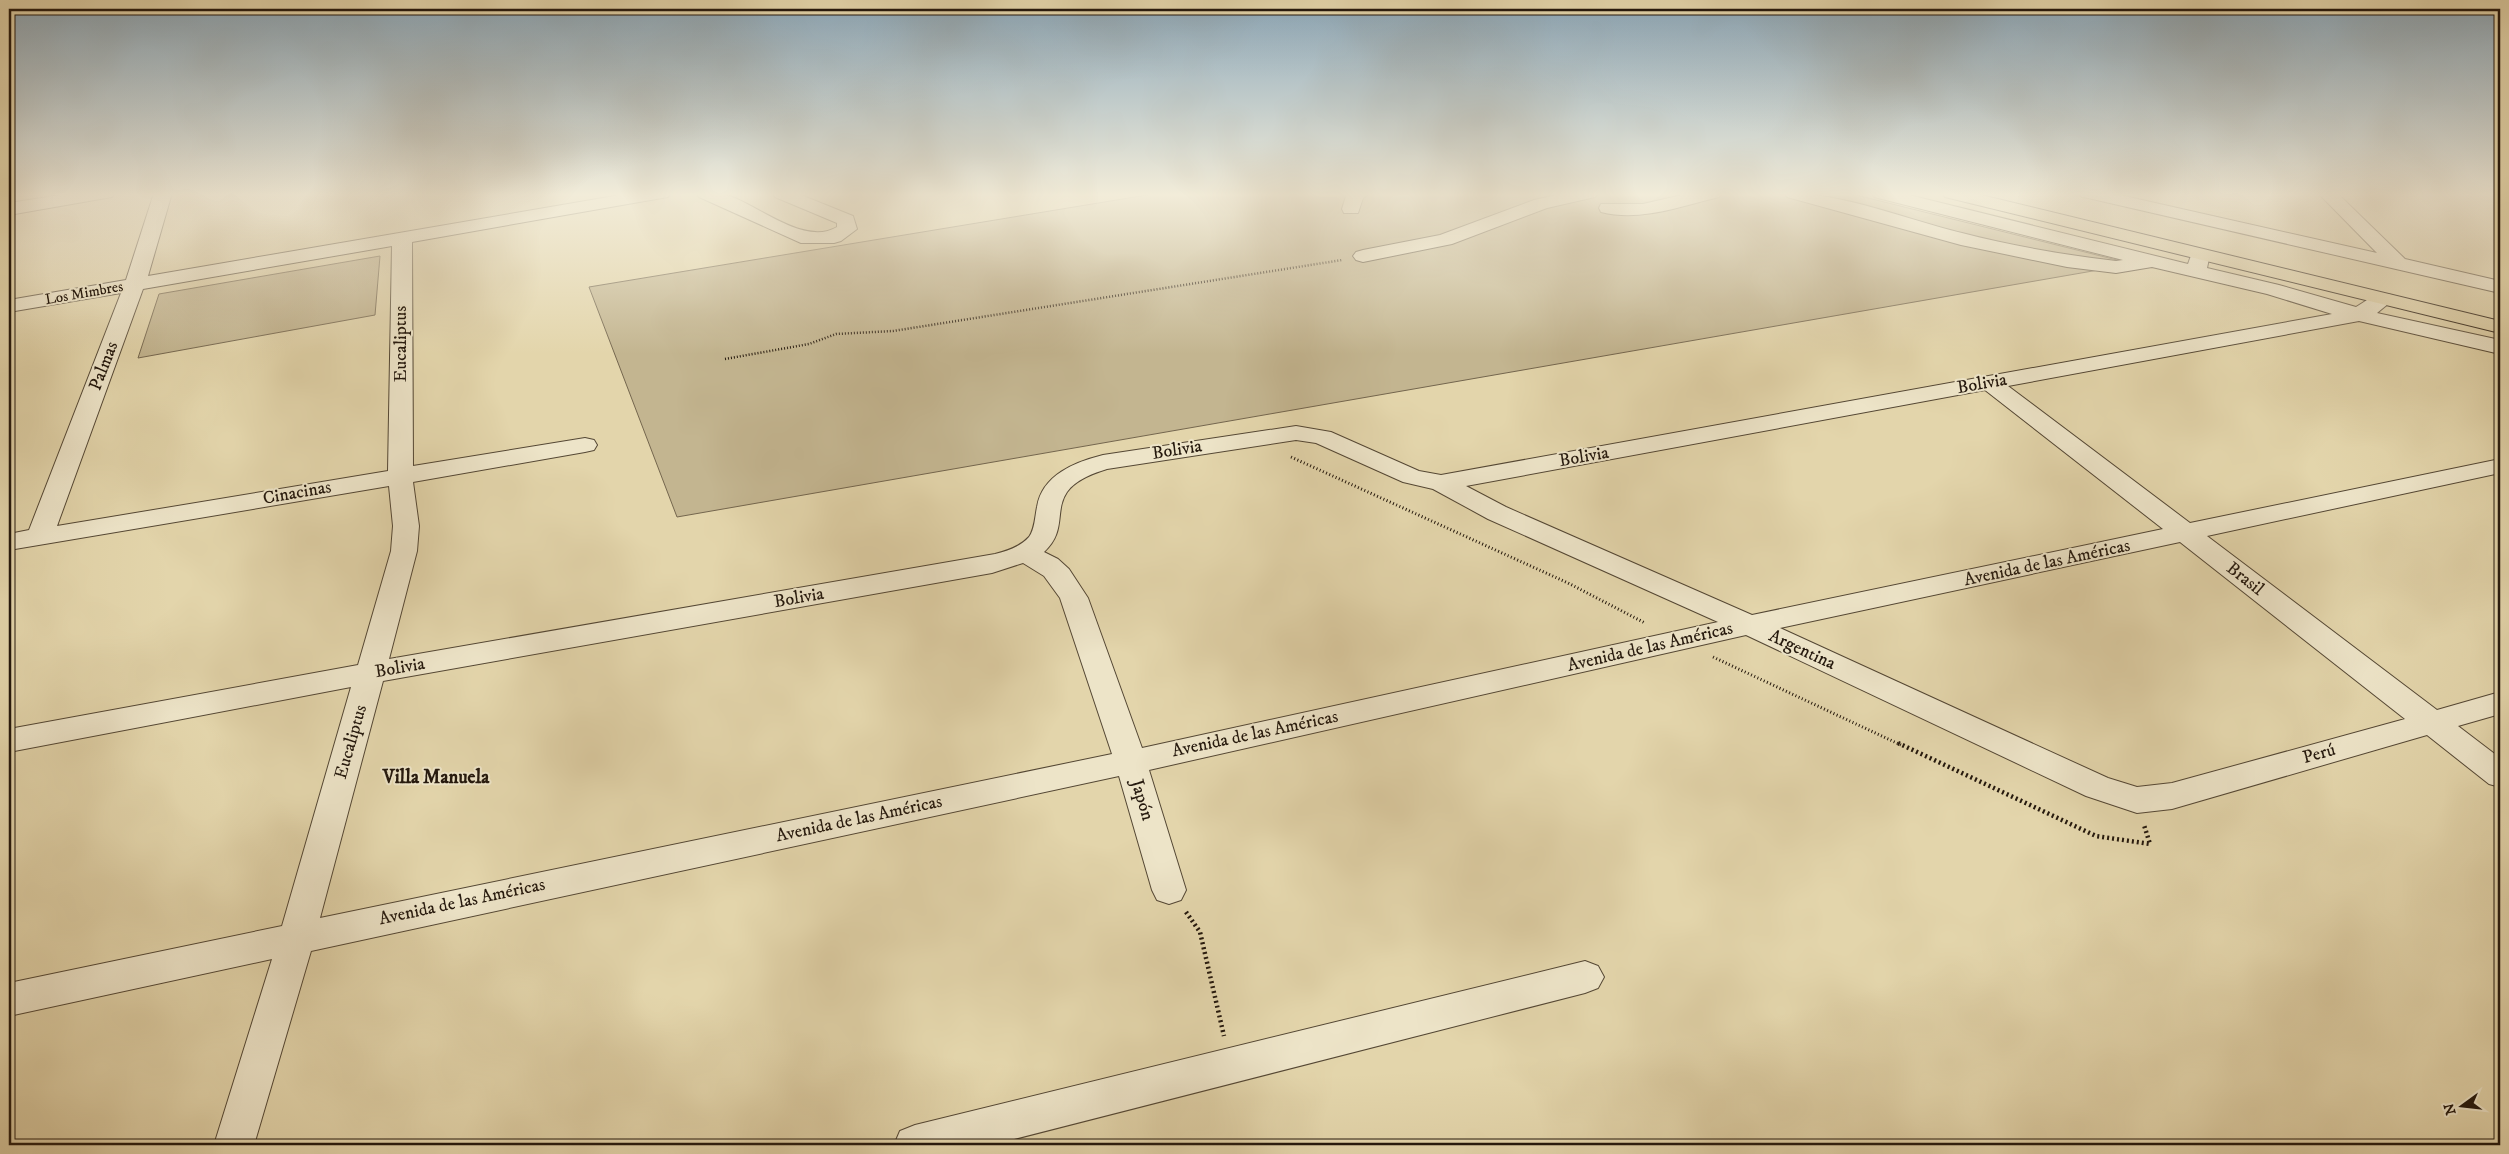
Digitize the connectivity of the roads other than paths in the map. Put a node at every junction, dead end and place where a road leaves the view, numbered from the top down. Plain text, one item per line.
1 (146, 247) edge
2 (355, 247) edge
3 (402, 247) edge
4 (1410, 247) edge
5 (1999, 247) edge
6 (2095, 247) edge
7 (2141, 247) edge
8 (2270, 247) edge
9 (2326, 247) edge
10 (2382, 247) edge
11 (1363, 256) road end
12 (2152, 261) junction
13 (2398, 262) junction
14 (2198, 263) junction
15 (135, 284) junction
16 (2500, 287) edge
17 (2384, 298) junction
18 (9, 306) edge
19 (2500, 311) edge
20 (2359, 315) junction
21 (2500, 327) edge
22 (2500, 347) edge
23 (1990, 383) junction
24 (585, 445) dead end
25 (2500, 466) edge
26 (400, 476) junction
27 (1442, 483) junction
28 (2186, 534) junction
29 (40, 537) junction
30 (9, 542) edge
31 (1022, 554) junction
32 (1749, 625) junction
33 (370, 673) junction
34 (2500, 703) edge
35 (2428, 722) junction
36 (9, 740) edge
37 (1131, 762) junction
38 (2500, 776) edge
39 (2137, 800) joint
40 (1169, 890) road end
41 (297, 936) junction
42 (1585, 977) dead end
43 (9, 999) edge
44 (234, 1145) edge
45 (915, 1145) edge

1 - 15 street, Palmas
2 - 15 street, Los Mimbres
3 - 26 street, Eucaliptus
4 - 11 street
5 - 12 street
6 - 12 street
7 - 14 highway
8 - 19 highway
9 - 13 street
10 - 13 street
12 - 14 street
13 - 16 street
14 - 17 highway
14 - 20 street
15 - 18 street, Los Mimbres
15 - 29 street, Palmas
17 - 20 street, Bolivia
17 - 21 highway
20 - 22 street
20 - 23 street, Bolivia
23 - 27 street, Bolivia
23 - 28 street, Brasil
24 - 26 street, Cinacinas
25 - 28 street, Avenida de las Américas
26 - 29 street, Cinacinas
26 - 33 street, Eucaliptus
27 - 31 street, Bolivia
27 - 32 street, Argentina
28 - 32 street, Avenida de las Américas
28 - 35 street, Brasil
29 - 30 street, Cinacinas
31 - 33 street, Bolivia
31 - 37 street, Japón
32 - 37 street, Avenida de las Américas
32 - 39 street, Argentina
33 - 36 street, Bolivia
33 - 41 street, Eucaliptus
34 - 35 street, Perú
35 - 38 street, Brasil
35 - 39 street, Perú
37 - 40 street, Japón
37 - 41 street, Avenida de las Américas
41 - 43 street, Avenida de las Américas
41 - 44 street, Eucaliptus
42 - 45 street

